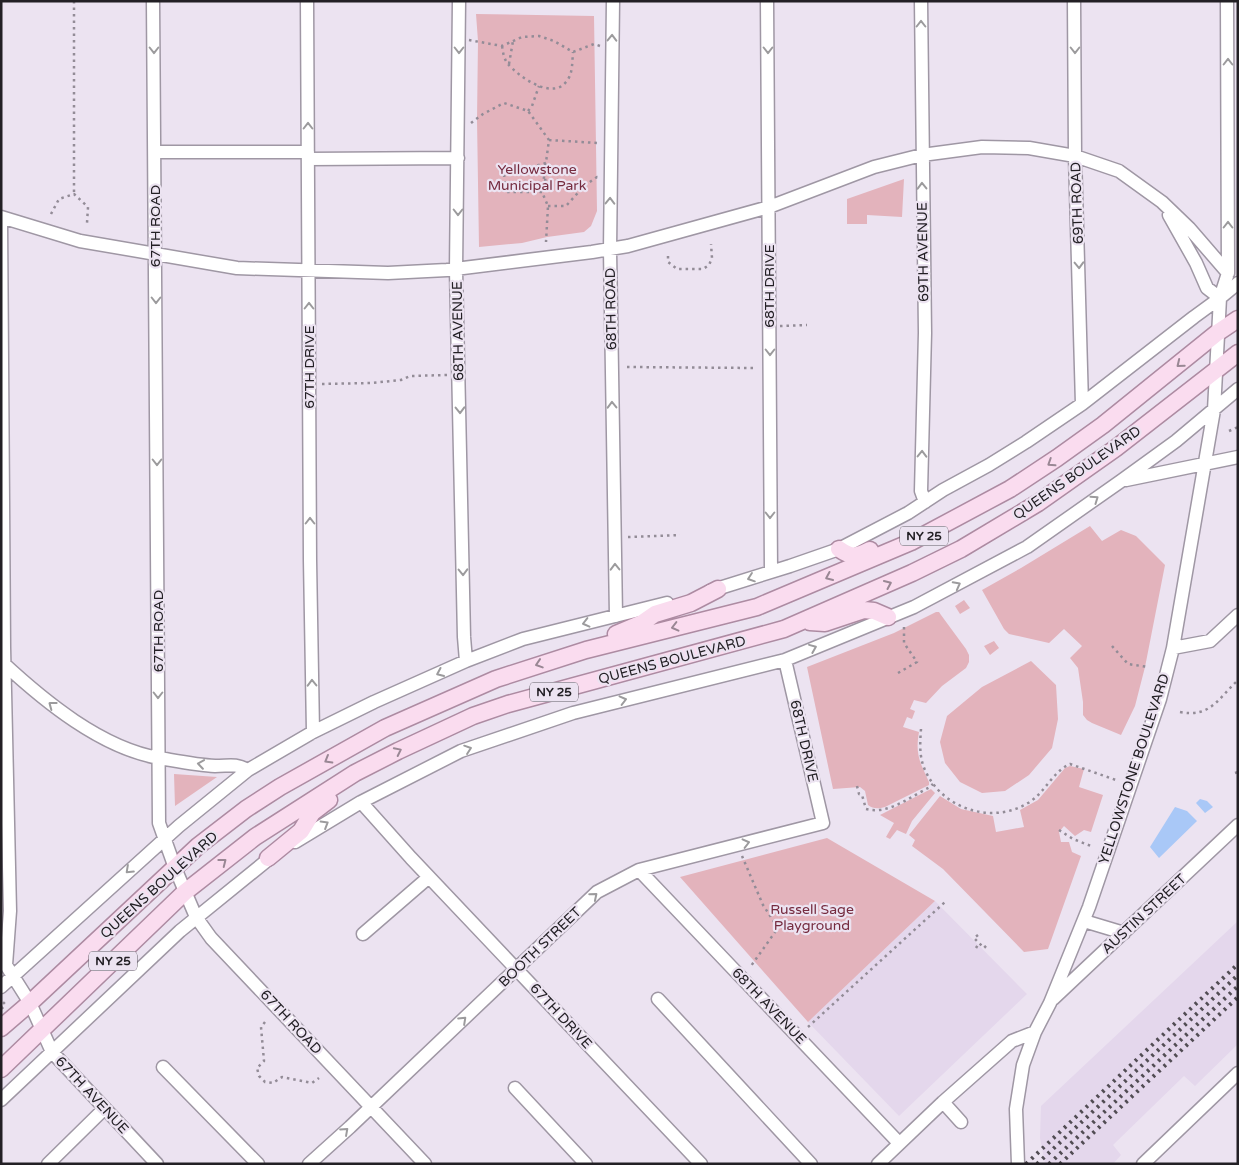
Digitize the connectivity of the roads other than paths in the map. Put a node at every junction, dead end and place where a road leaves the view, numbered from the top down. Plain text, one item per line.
1 (154, 1) edge
2 (307, 1) edge
3 (459, 1) edge
4 (613, 1) edge
5 (768, 1) edge
6 (921, 1) edge
7 (1074, 1) edge
8 (1228, 1) edge
9 (154, 152) junction
10 (922, 154) junction
11 (308, 155) junction
12 (1075, 156) junction
13 (458, 158) junction
14 (1162, 202) junction
15 (769, 207) junction
16 (1, 218) edge
17 (610, 250) junction
18 (155, 255) junction
19 (456, 270) junction
20 (309, 272) junction
21 (1228, 273) junction
22 (1238, 283) edge
23 (1220, 298) junction
24 (1238, 319) edge
25 (1218, 333) junction
26 (1238, 353) edge
27 (1216, 368) junction
28 (1238, 389) edge
29 (1082, 404) junction
30 (1214, 410) junction
31 (1238, 457) edge
32 (1206, 463) junction
33 (1122, 481) junction
34 (925, 502) junction
35 (906, 543) junction
36 (839, 549) junction
37 (770, 571) junction
38 (718, 589) junction
39 (1238, 615) edge
40 (616, 616) junction
41 (888, 617) junction
42 (803, 621) junction
43 (1173, 648) junction
44 (586, 650) junction
45 (785, 660) junction
46 (466, 661) junction
47 (3, 663) edge
48 (313, 732) junction
49 (159, 758) junction
50 (248, 770) junction
51 (355, 773) junction
52 (361, 802) junction
53 (823, 823) joint
54 (1238, 825) edge
55 (165, 837) junction
56 (268, 858) junction
57 (175, 868) junction
58 (639, 870) junction
59 (429, 877) junction
60 (185, 892) junction
61 (5, 912) edge
62 (196, 917) junction
63 (1084, 921) junction
64 (1124, 933) junction
65 (363, 934) dead end
66 (517, 970) junction
67 (14, 975) junction
68 (1, 987) edge
69 (658, 999) dead end
70 (1050, 1003) junction
71 (30, 1004) junction
72 (1, 1028) edge
73 (42, 1030) junction
74 (1035, 1032) junction
75 (52, 1052) junction
76 (164, 1066) dead end
77 (1, 1069) edge
78 (1238, 1073) edge
79 (515, 1088) dead end
80 (1, 1100) edge
81 (943, 1102) junction
82 (371, 1107) junction
83 (104, 1109) junction
84 (961, 1122) dead end
85 (899, 1143) junction
86 (48, 1164) edge
87 (157, 1164) edge
88 (258, 1164) edge
89 (309, 1164) edge
90 (425, 1164) edge
91 (586, 1164) edge
92 (701, 1164) edge
93 (811, 1164) edge
94 (878, 1164) edge
95 (1018, 1164) edge
96 (1143, 1164) edge

1 -> 9 street, 67TH ROAD
11 -> 2 street, 67TH DRIVE
3 -> 13 street, 68TH AVENUE
17 -> 4 street, 68TH ROAD
5 -> 15 street, 68TH DRIVE
10 -> 6 street, 69TH AVENUE
7 -> 12 street, 69TH ROAD
21 -> 8 street, YELLOWSTONE BOULEVARD
9 - 11 street
9 - 18 street, 67TH ROAD
10 - 12 street
10 - 15 street
34 -> 10 street, 69TH AVENUE
11 - 13 street
11 - 20 street, 67TH DRIVE
12 - 14 street
12 -> 29 street, 69TH ROAD
13 -> 19 street, 68TH AVENUE
14 - 21 street
14 - 23 street
15 - 17 street
15 -> 37 street, 68TH DRIVE
16 - 18 street
16 - 47 street, 67TH AVENUE
17 - 19 street
40 -> 17 street, 68TH ROAD
18 - 20 street
18 -> 49 street, 67TH ROAD
19 - 20 street
19 -> 46 street, 68TH AVENUE
48 -> 20 street, 67TH DRIVE
21 - 23 street, YELLOWSTONE BOULEVARD
22 - 23 street
23 - 25 street, YELLOWSTONE BOULEVARD
23 - 29 street
24 - 25 main road, QUEENS BOULEVARD / NY 25
25 - 27 street, YELLOWSTONE BOULEVARD
25 -> 35 main road, QUEENS BOULEVARD / NY 25
26 - 27 main road, QUEENS BOULEVARD / NY 25
27 - 30 street, YELLOWSTONE BOULEVARD
42 -> 27 main road, QUEENS BOULEVARD / NY 25
28 - 30 street, QUEENS BOULEVARD
29 - 34 street
30 - 32 street, YELLOWSTONE BOULEVARD
30 - 33 street, QUEENS BOULEVARD
31 - 32 street, QUEENS BOULEVARD
32 - 33 street, QUEENS BOULEVARD
32 - 43 street, YELLOWSTONE BOULEVARD
41 -> 33 street, QUEENS BOULEVARD
34 - 36 street
35 - 36 main road
35 -> 44 main road, QUEENS BOULEVARD / NY 25
36 - 37 street
37 -> 38 street
38 - 40 street
38 - 44 main road
39 - 43 street
40 -> 46 street
41 - 42 main road
45 -> 41 street, QUEENS BOULEVARD
51 -> 42 main road, QUEENS BOULEVARD / NY 25
43 - 63 street, YELLOWSTONE BOULEVARD
44 -> 57 main road, QUEENS BOULEVARD / NY 25
52 -> 45 street, QUEENS BOULEVARD
45 - 53 street, 68TH DRIVE
46 -> 48 street
49 -> 47 street
47 - 61 street, 67TH AVENUE
48 - 50 street
50 -> 49 street
49 - 55 street, 67TH ROAD
50 - 55 street
51 - 56 main road
60 -> 51 main road, QUEENS BOULEVARD / NY 25
56 -> 52 street, QUEENS BOULEVARD
52 - 59 street, 67TH DRIVE
58 -> 53 street, BOOTH STREET
54 - 64 street, AUSTIN STREET
55 - 57 street, 67TH ROAD
55 -> 67 street
56 - 62 street, QUEENS BOULEVARD
57 - 60 street, 67TH ROAD
57 - 71 main road, QUEENS BOULEVARD / NY 25
66 -> 58 street, BOOTH STREET
58 - 85 street, 68TH AVENUE
59 - 65 street
59 - 66 street, 67TH DRIVE
60 - 62 street, 67TH ROAD
60 - 73 main road, QUEENS BOULEVARD / NY 25
61 - 67 street, 67TH AVENUE
62 - 75 street, QUEENS BOULEVARD
62 - 82 street, 67TH ROAD
63 - 64 street
63 - 70 street, YELLOWSTONE BOULEVARD
64 - 70 street, AUSTIN STREET
82 -> 66 street, BOOTH STREET
66 - 92 street, 67TH DRIVE
67 - 68 street
67 - 71 street, 67TH AVENUE
69 - 93 street
70 - 74 street, YELLOWSTONE BOULEVARD
71 - 72 main road, QUEENS BOULEVARD / NY 25
71 - 73 street, 67TH AVENUE
73 - 75 street, 67TH AVENUE
73 - 77 main road, QUEENS BOULEVARD / NY 25
74 - 81 street
74 - 95 street, YELLOWSTONE BOULEVARD
75 - 80 street, QUEENS BOULEVARD
75 - 83 street, 67TH AVENUE
76 - 88 street
78 - 96 street
79 - 91 street
81 - 84 street
81 - 85 street
89 -> 82 street, BOOTH STREET
82 - 90 street, 67TH ROAD
83 - 86 street
83 - 87 street, 67TH AVENUE
85 - 94 street

